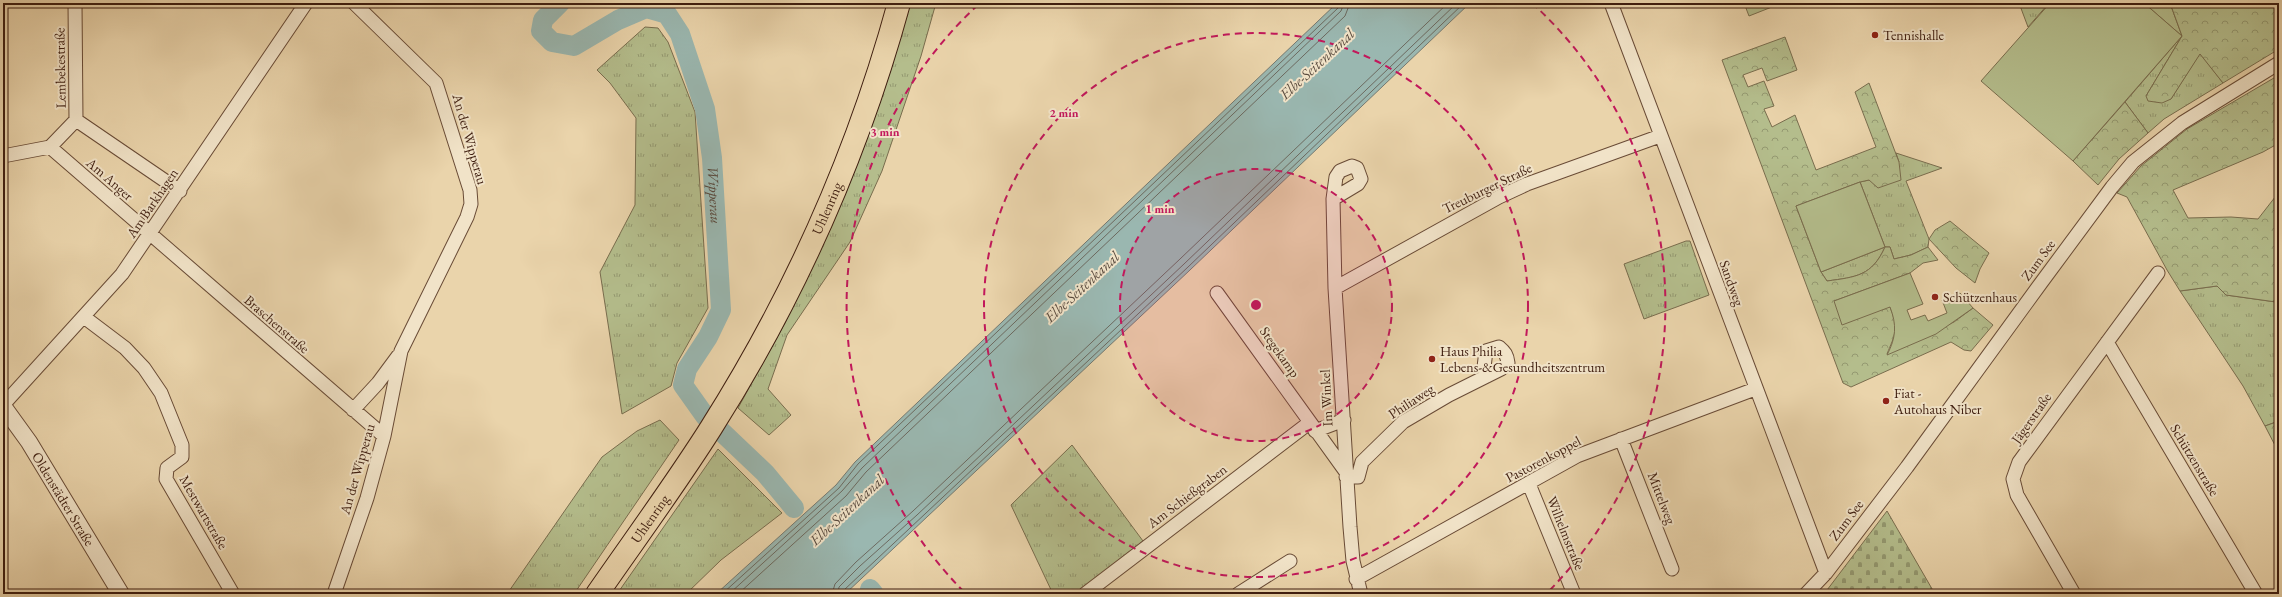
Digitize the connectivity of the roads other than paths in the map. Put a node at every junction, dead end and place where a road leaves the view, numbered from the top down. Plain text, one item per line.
1 (75, 3) edge
2 (306, 3) edge
3 (354, 3) edge
4 (899, 3) edge
5 (1611, 3) edge
6 (2279, 63) edge
7 (76, 120) junction
8 (1660, 136) junction
9 (50, 147) junction
10 (3, 156) edge
11 (180, 191) junction
12 (1333, 199) dead end
13 (150, 236) junction
14 (2158, 273) dead end
15 (1336, 288) junction
16 (1217, 293) dead end
17 (84, 317) junction
18 (2107, 342) junction
19 (401, 351) junction
20 (1487, 376) dead end
21 (1755, 389) junction
22 (3, 406) edge
23 (353, 410) junction
24 (1344, 420) junction
25 (1312, 427) junction
26 (384, 436) junction
27 (1621, 439) junction
28 (1346, 474) junction
29 (1529, 484) junction
30 (1290, 560) dead end
31 (1672, 569) dead end
32 (1826, 573) junction
33 (1356, 579) junction
34 (121, 594) edge
35 (233, 594) edge
36 (334, 594) edge
37 (597, 594) edge
38 (1085, 594) edge
39 (1238, 594) edge
40 (1361, 594) edge
41 (1574, 594) edge
42 (1806, 594) edge
43 (2074, 594) edge
44 (2256, 594) edge

1 - 7 street, Lembekestraße
2 - 11 street, Am Barkhagen
3 - 19 street, An der Wipperau
4 - 37 highway, Uhlenring
5 - 8 street, Sandweg
6 - 32 street, Zum See
7 - 9 street, Lembekestraße
7 - 11 street, Am Anger
8 - 15 street, Treuburger Straße
8 - 21 street, Sandweg
9 - 10 street
9 - 13 street, Am Anger
11 - 13 street, Am Barkhagen
12 - 15 street, Im Winkel
13 - 17 street, Am Barkhagen
13 - 23 street, Braschenstraße
14 - 18 street, Jägerstraße
15 - 24 street, Im Winkel
16 - 25 street, Stegekamp
17 - 22 street, Am Barkhagen
17 - 35 street, Mestwartstraße
18 - 43 street, Jägerstraße
18 - 44 street, Schützenstraße
19 - 23 street, An der Wipperau
19 - 26 street, An der Wipperau
20 - 28 street, Philiaweg
21 - 27 street, Pastorenkoppel
21 - 32 street, Sandweg
22 - 34 street, Oldenstädter Straße
23 - 26 street, Braschenstraße
24 - 25 street
24 - 28 street, Im Winkel
25 - 28 street, Stegekamp
25 - 38 street, Am Schießgraben
26 - 36 street, An der Wipperau
27 - 29 street, Pastorenkoppel
27 - 31 street, Mittelweg
28 - 33 street, Im Winkel
29 - 33 street, Pastorenkoppel
29 - 41 street, Wilhelmstraße
30 - 39 street
32 - 42 street, Zum See
33 - 40 street, Im Winkel

